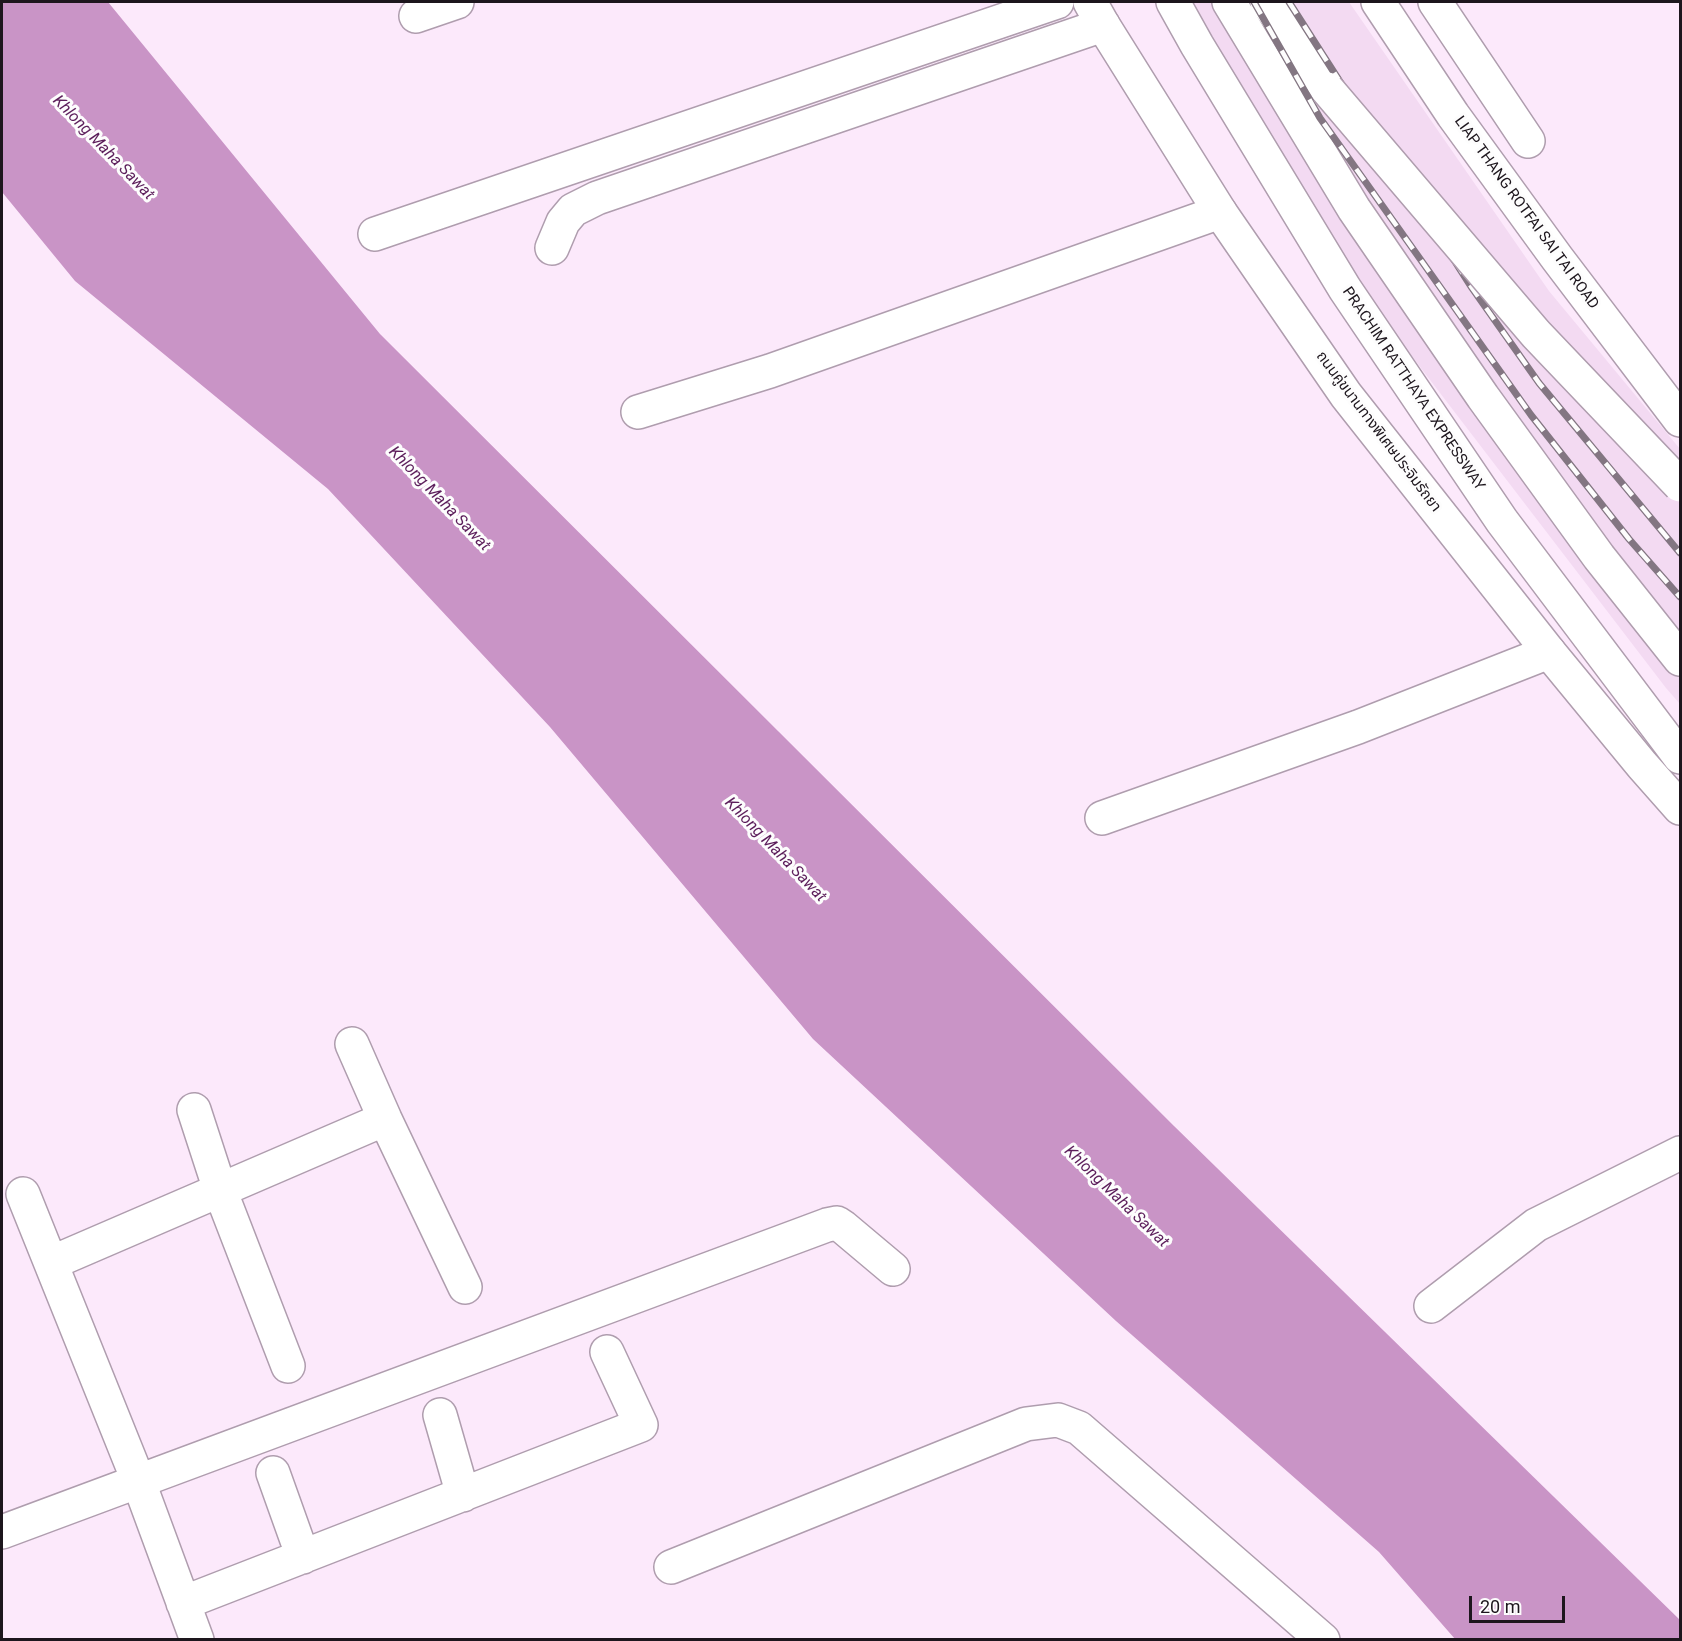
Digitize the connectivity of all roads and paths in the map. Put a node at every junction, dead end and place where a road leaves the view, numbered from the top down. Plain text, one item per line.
1 (457, 2) edge
2 (1057, 2) edge
3 (1173, 2) edge
4 (1229, 2) edge
5 (1267, 2) edge
6 (1378, 2) edge
7 (1435, 2) edge
8 (1097, 14) edge
9 (416, 16) dead end
10 (1528, 141) dead end
11 (1220, 212) junction
12 (375, 234) dead end
13 (552, 248) dead end
14 (638, 412) dead end
15 (1679, 414) edge
16 (1680, 485) edge
17 (1549, 652) junction
18 (1680, 659) edge
19 (1680, 757) edge
20 (1680, 807) edge
21 (1102, 818) dead end
22 (352, 1044) dead end
23 (194, 1110) dead end
24 (385, 1119) junction
25 (1680, 1153) edge
26 (220, 1190) junction
27 (23, 1194) dead end
28 (51, 1263) junction
29 (893, 1269) dead end
30 (465, 1287) dead end
31 (1431, 1306) dead end
32 (607, 1352) dead end
33 (288, 1366) dead end
34 (440, 1414) dead end
35 (273, 1473) dead end
36 (138, 1480) junction
37 (463, 1495) junction
38 (2, 1532) edge
39 (303, 1557) junction
40 (671, 1566) dead end
41 (183, 1603) junction
42 (197, 1640) edge
43 (1323, 1640) edge

1 - 9 main road
2 - 12 main road
3 - 19 main road, PRACHIM RATTHAYA EXPRESSWAY
4 - 18 main road
5 - 16 main road, bridge
6 - 15 main road, LIAP THANG ROTFAI SAI TAI ROAD
7 - 10 main road
8 - 11 main road, ถนนคู่ขนานทางพิเศษประจิมรัถยา
8 - 13 main road
11 - 14 main road
11 - 17 main road, ถนนคู่ขนานทางพิเศษประจิมรัถยา
17 - 20 main road, ถนนคู่ขนานทางพิเศษประจิมรัถยา
17 - 21 main road
22 - 24 main road
23 - 26 main road
24 - 26 main road
24 - 30 main road
25 - 31 main road
26 - 28 main road
26 - 33 main road
27 - 28 main road
28 - 36 main road
29 - 36 main road
32 - 37 main road
34 - 37 main road
35 - 39 main road
36 - 38 main road
36 - 41 main road
37 - 39 main road
39 - 41 main road
40 - 43 main road
41 - 42 main road

